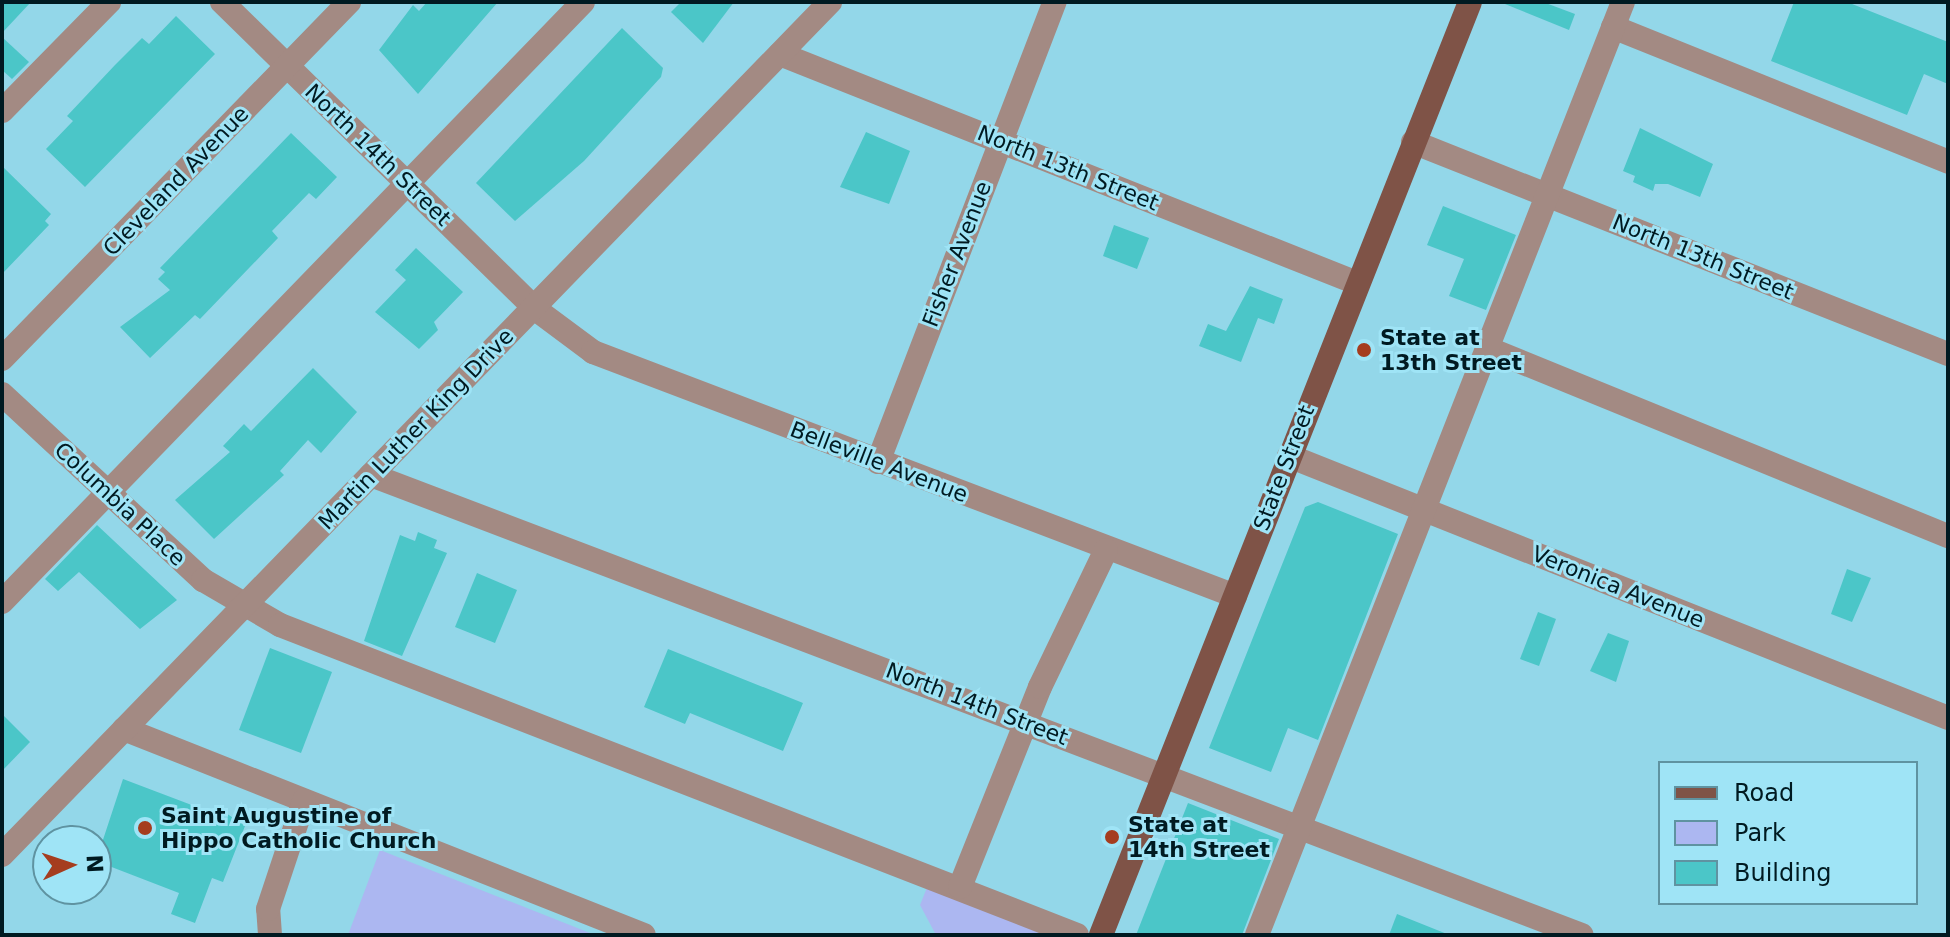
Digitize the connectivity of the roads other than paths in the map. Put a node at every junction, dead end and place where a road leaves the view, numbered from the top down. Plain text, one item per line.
1 (109, 2) edge
2 (222, 2) edge
3 (349, 2) edge
4 (583, 2) edge
5 (830, 2) edge
6 (1055, 2) edge
7 (1470, 2) edge
8 (1623, 2) edge
9 (1613, 27) junction
10 (780, 54) junction
11 (287, 66) junction
12 (2, 111) edge
13 (1000, 141) junction
14 (1413, 142) junction
15 (1948, 162) edge
16 (409, 185) junction
17 (1548, 195) junction
18 (1357, 283) junction
19 (534, 308) junction
20 (1487, 348) junction
21 (1948, 354) edge
22 (2, 359) edge
23 (2, 394) edge
24 (1289, 456) junction
25 (878, 462) junction
26 (371, 475) junction
27 (108, 493) junction
28 (1423, 510) junction
29 (1948, 536) edge
30 (1106, 550) junction
31 (1235, 596) junction
32 (2, 602) edge
33 (244, 605) junction
34 (1948, 718) edge
35 (1028, 724) junction
36 (124, 729) junction
37 (1164, 775) junction
38 (304, 801) junction
39 (1298, 826) junction
40 (2, 855) edge
41 (960, 887) junction
42 (270, 935) edge
43 (644, 935) edge
44 (1077, 935) edge
45 (1101, 935) edge
46 (1257, 935) edge
47 (1582, 935) edge

1 - 12 street
2 - 11 street, North 14th Street
3 - 11 street, Cleveland Avenue
4 - 16 street
5 - 10 street, Martin Luther King Drive
6 - 13 street, Fisher Avenue
7 - 14 main road, State Street
8 - 9 street
9 - 15 street
9 - 17 street
10 - 13 street, North 13th Street
10 - 19 street, Martin Luther King Drive
11 - 16 street, North 14th Street
11 - 22 street, Cleveland Avenue
13 - 18 street, North 13th Street
13 - 25 street, Fisher Avenue
14 - 17 street, North 13th Street
14 - 18 main road, State Street
16 - 19 street, North 14th Street
16 - 27 street
17 - 20 street
17 - 21 street, North 13th Street
18 - 24 main road, State Street
19 - 25 street, Belleville Avenue
19 - 26 street, Martin Luther King Drive
20 - 28 street
20 - 29 street
23 - 27 street, Columbia Place
24 - 28 street, Veronica Avenue
24 - 31 main road, State Street
25 - 30 street, Belleville Avenue
26 - 33 street, Martin Luther King Drive
26 - 35 street, North 14th Street
27 - 32 street
27 - 33 street, Columbia Place
28 - 34 street, Veronica Avenue
28 - 39 street
30 - 31 street, Belleville Avenue
30 - 35 street
31 - 37 main road, State Street
33 - 36 street, Martin Luther King Drive
33 - 41 street, Columbia Place
35 - 37 street, North 14th Street
35 - 41 street
36 - 38 street
36 - 40 street, Martin Luther King Drive
37 - 39 street, North 14th Street
37 - 45 main road, State Street
38 - 42 street
38 - 43 street
39 - 46 street
39 - 47 street, North 14th Street
41 - 44 street, Columbia Place

